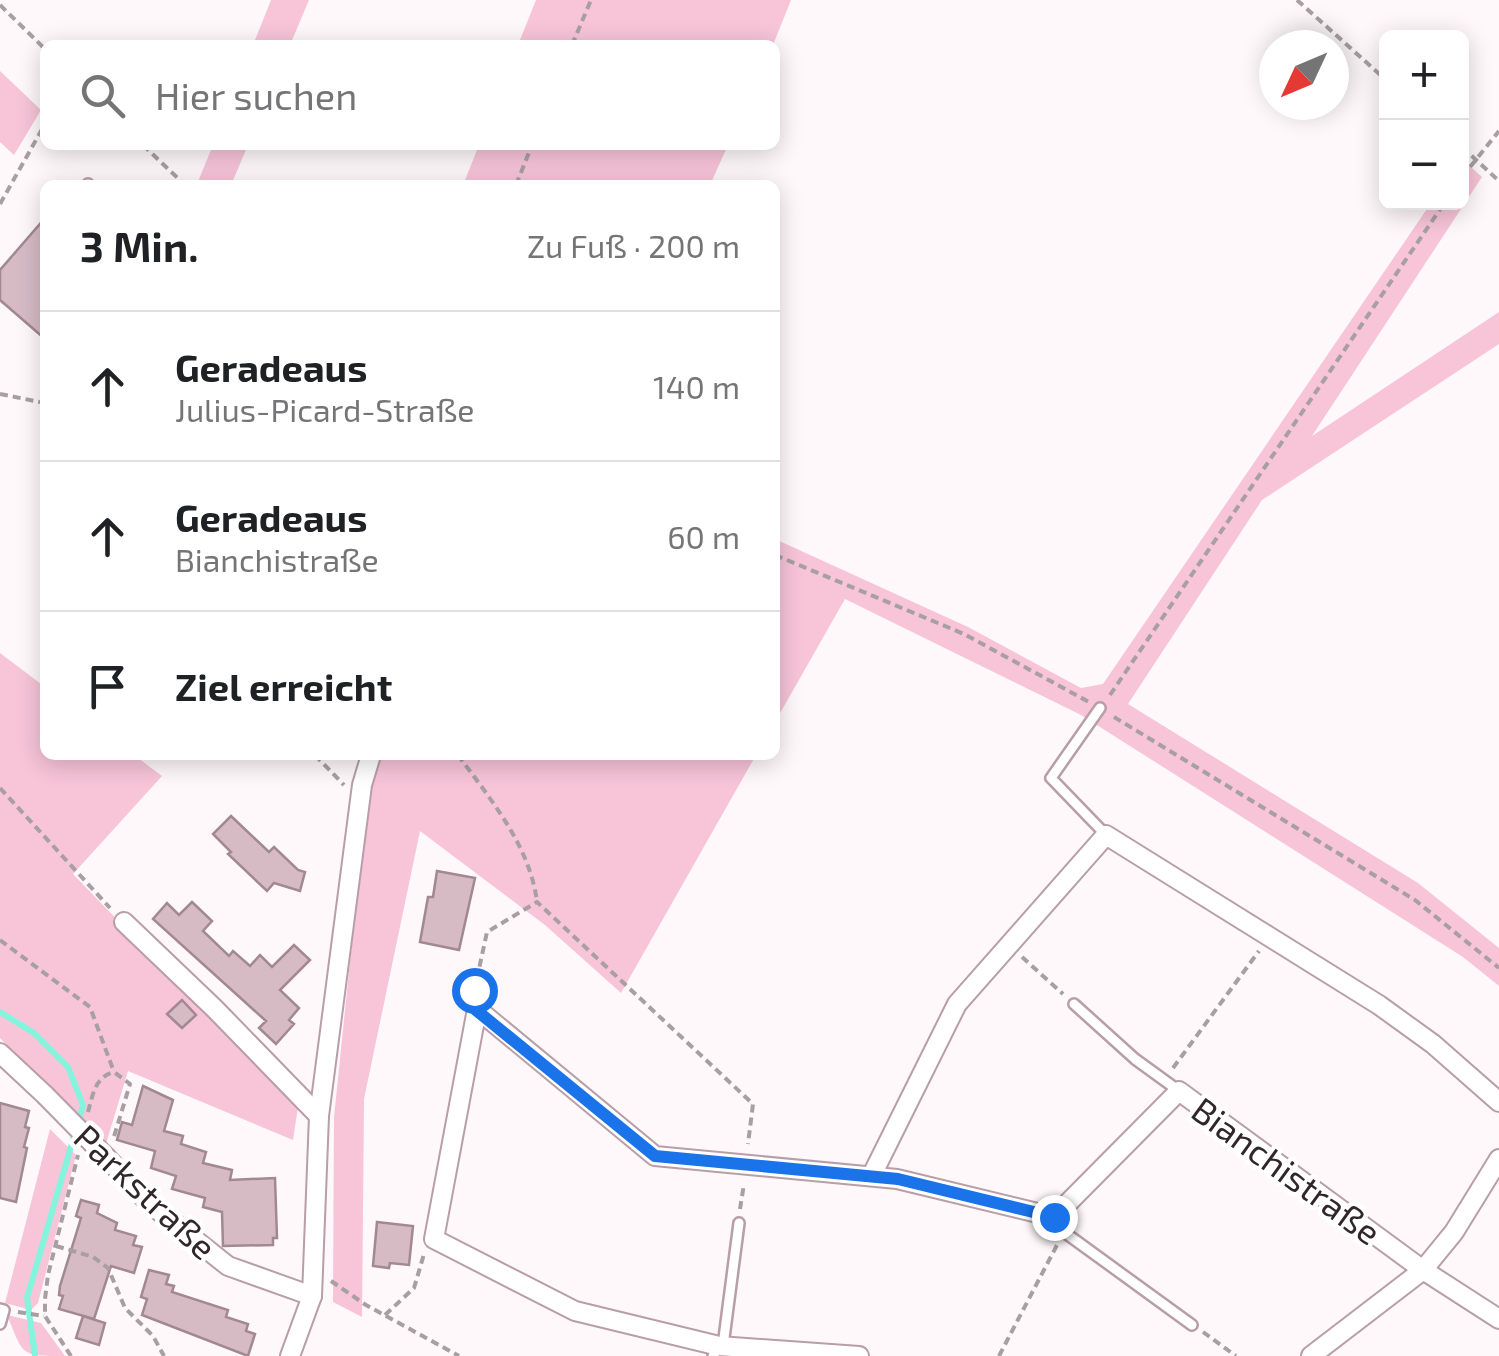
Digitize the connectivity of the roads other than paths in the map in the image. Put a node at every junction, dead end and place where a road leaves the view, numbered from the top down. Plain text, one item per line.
1 (1100, 708) road end
2 (370, 760) edge
3 (1106, 835) junction
4 (124, 922) road end
5 (1074, 1004) road end
6 (0, 1053) edge
7 (1172, 1086) junction
8 (1499, 1102) edge
9 (318, 1116) junction
10 (1499, 1159) edge
11 (872, 1175) junction
12 (739, 1224) road end
13 (1059, 1224) junction
14 (1423, 1270) junction
15 (312, 1296) junction
16 (2, 1310) edge
17 (1499, 1319) edge
18 (0, 1324) edge
19 (1192, 1324) road end
20 (716, 1351) edge
21 (290, 1356) edge
22 (859, 1356) edge
23 (1311, 1356) edge

1 - 3 lane
2 - 9 street
3 - 8 street
3 - 11 street
4 - 9 street
5 - 7 lane
6 - 15 street, Parkstraße, bridge
7 - 13 street, Bianchistraße
7 - 14 street, Bianchistraße
9 - 15 street
10 - 14 street
11 - 13 street
11 - 20 street
12 - 20 lane
13 - 19 lane
14 - 17 street, Bianchistraße
14 - 23 street
15 - 21 street
16 - 18 lane
20 - 22 street

